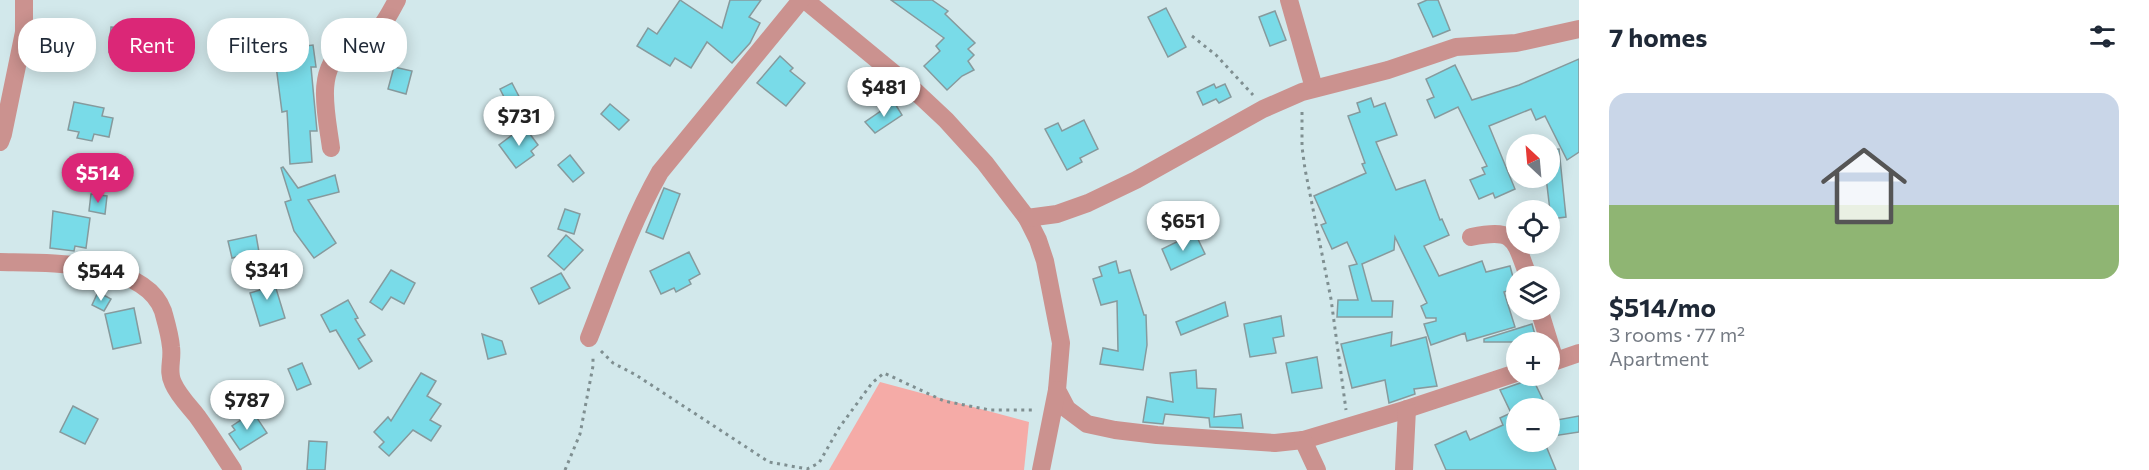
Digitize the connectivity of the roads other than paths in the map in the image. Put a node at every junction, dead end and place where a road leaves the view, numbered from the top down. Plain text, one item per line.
1 (24, 0) edge
2 (397, 0) edge
3 (803, 0) edge
4 (1289, 0) edge
5 (1579, 30) edge
6 (1308, 90) junction
7 (0, 142) edge
8 (331, 148) dead end
9 (1026, 218) junction
10 (1471, 237) dead end
11 (0, 262) edge
12 (1524, 266) edge
13 (589, 338) road end
14 (1579, 353) edge
15 (1560, 359) edge
16 (1506, 376) edge
17 (1057, 390) junction
18 (1407, 409) junction
19 (1303, 440) junction
20 (232, 470) edge
21 (1041, 470) edge
22 (1317, 470) edge
23 (1404, 470) edge

1 - 7 street
2 - 8 street
3 - 9 street
3 - 13 street
4 - 6 street
5 - 6 street
6 - 9 street
9 - 17 street
10 - 12 street
11 - 20 street
14 - 15 street
16 - 18 street
17 - 19 street
17 - 21 street
18 - 19 street
18 - 23 street
19 - 22 street

